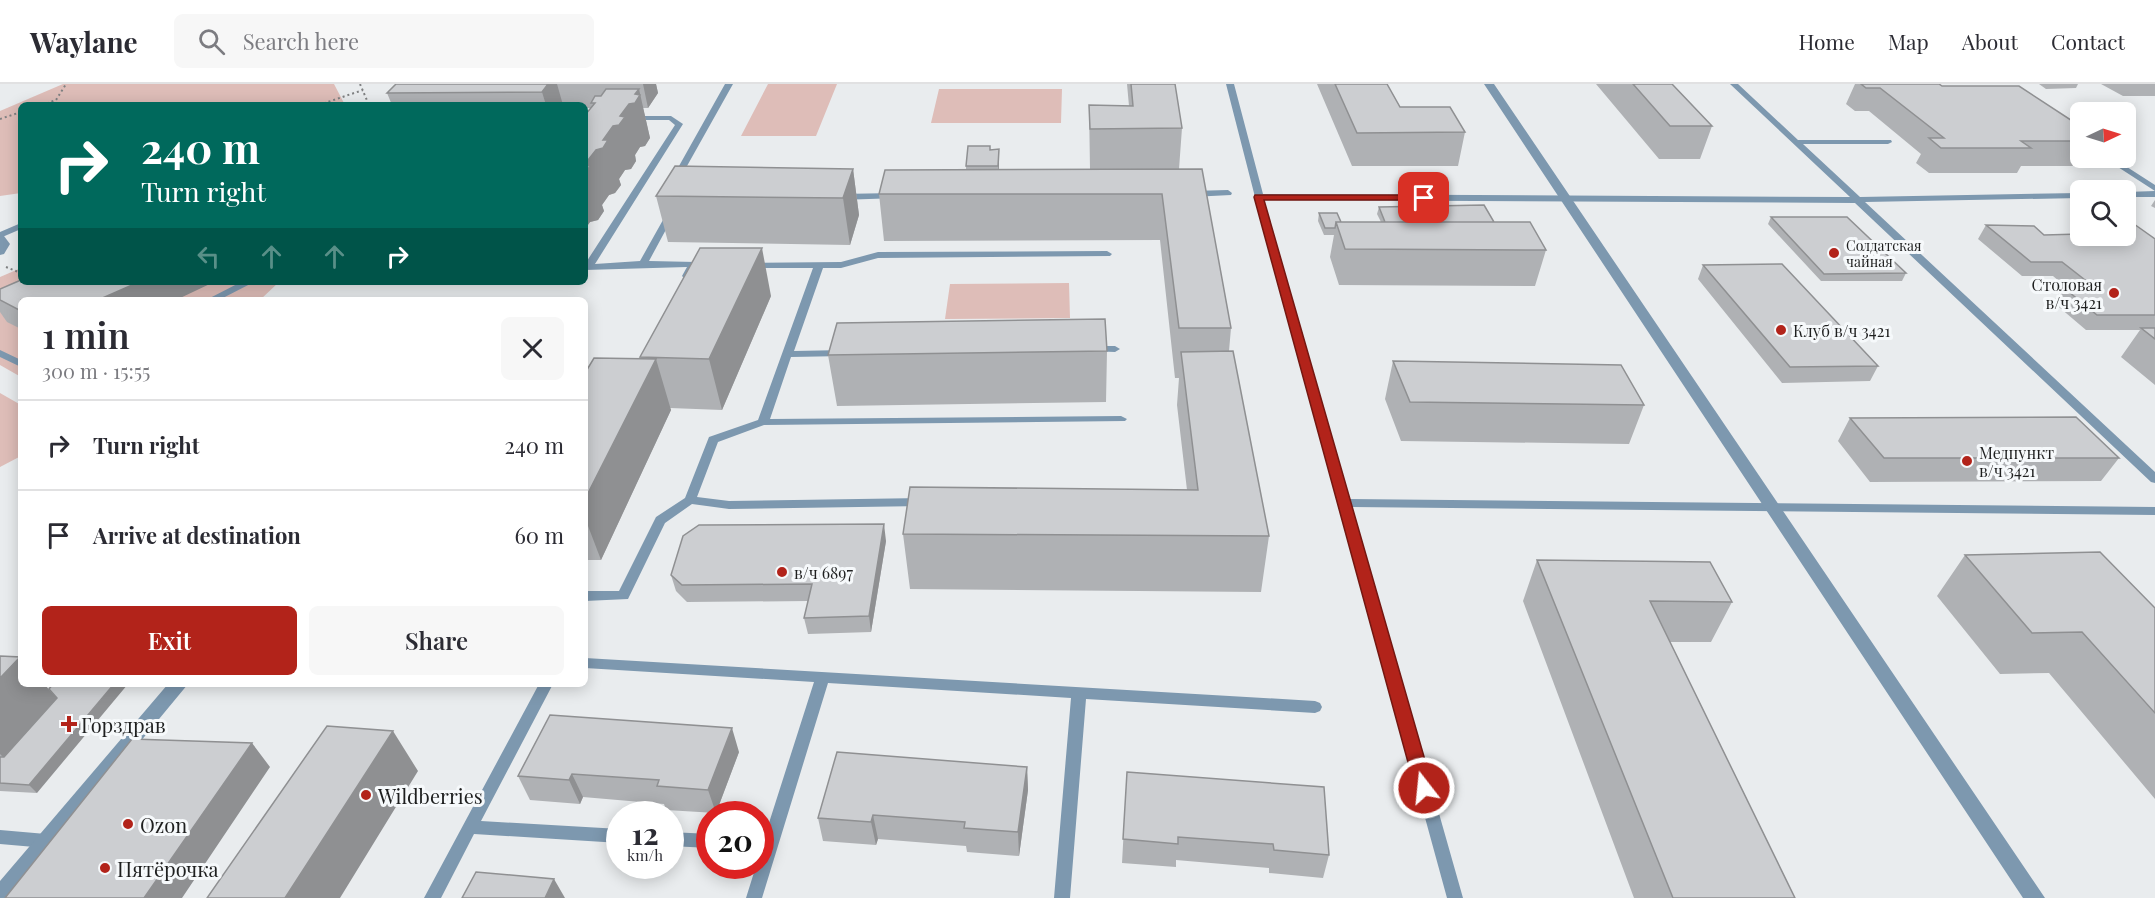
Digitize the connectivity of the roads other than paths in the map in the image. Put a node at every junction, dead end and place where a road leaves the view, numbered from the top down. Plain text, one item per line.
1 (729, 84) edge
2 (1230, 84) edge
3 (1489, 84) edge
4 (1734, 84) edge
5 (617, 118) edge
6 (1797, 142) junction
7 (1888, 142) dead end
8 (683, 166) edge
9 (2123, 168) edge
10 (2155, 189) edge
11 (1228, 193) dead end
12 (1180, 194) edge
13 (2155, 194) edge
14 (2070, 195) edge
15 (2136, 195) edge
16 (906, 196) edge
17 (834, 197) edge
18 (1259, 197) junction
19 (679, 198) edge
20 (1565, 198) junction
21 (1859, 200) junction
22 (18, 227) edge
23 (0, 236) edge
24 (0, 252) edge
25 (1107, 254) dead end
26 (643, 264) junction
27 (693, 264) junction
28 (705, 264) edge
29 (588, 265) edge
30 (739, 265) edge
31 (819, 265) junction
32 (588, 267) edge
33 (243, 285) edge
34 (682, 285) edge
35 (217, 297) edge
36 (1115, 349) dead end
37 (1080, 350) edge
38 (0, 353) edge
39 (856, 353) edge
40 (786, 354) junction
41 (18, 362) edge
42 (1120, 419) dead end
43 (763, 422) junction
44 (2155, 479) edge
45 (690, 500) junction
46 (933, 502) edge
47 (1344, 503) junction
48 (1774, 508) junction
49 (2155, 511) edge
50 (588, 596) edge
51 (588, 663) edge
52 (823, 677) junction
53 (175, 687) edge
54 (544, 687) edge
55 (1079, 693) junction
56 (1315, 707) dead end
57 (774, 821) edge
58 (470, 827) junction
59 (606, 835) edge
60 (0, 837) edge
61 (46, 841) junction
62 (758, 879) edge
63 (0, 896) edge
64 (432, 898) edge
65 (754, 898) edge
66 (1062, 898) edge
67 (1455, 898) edge
68 (2035, 898) edge

1 - 8 lane
2 - 18 lane
3 - 20 street
4 - 6 lane
5 - 29 lane
6 - 7 lane
6 - 21 lane
9 - 10 lane
11 - 12 lane
13 - 15 lane
14 - 21 lane
16 - 17 lane
18 - 20 lane
18 - 47 lane
19 - 26 lane
20 - 21 lane
20 - 48 street
21 - 44 lane
22 - 23 lane
23 - 24 street
25 - 31 lane
26 - 27 lane
26 - 32 lane
27 - 28 lane
27 - 34 lane
30 - 31 lane
31 - 40 lane
33 - 35 lane
36 - 37 lane
38 - 41 lane
39 - 40 lane
40 - 43 lane
42 - 43 lane
43 - 45 lane
45 - 46 lane
45 - 50 lane
47 - 48 lane
47 - 67 lane
48 - 49 lane
48 - 68 street
51 - 52 lane
52 - 55 lane
52 - 57 lane
53 - 61 street
54 - 58 lane
55 - 56 lane
55 - 66 lane
58 - 59 lane
58 - 64 lane
60 - 61 lane
61 - 63 street
62 - 65 lane

